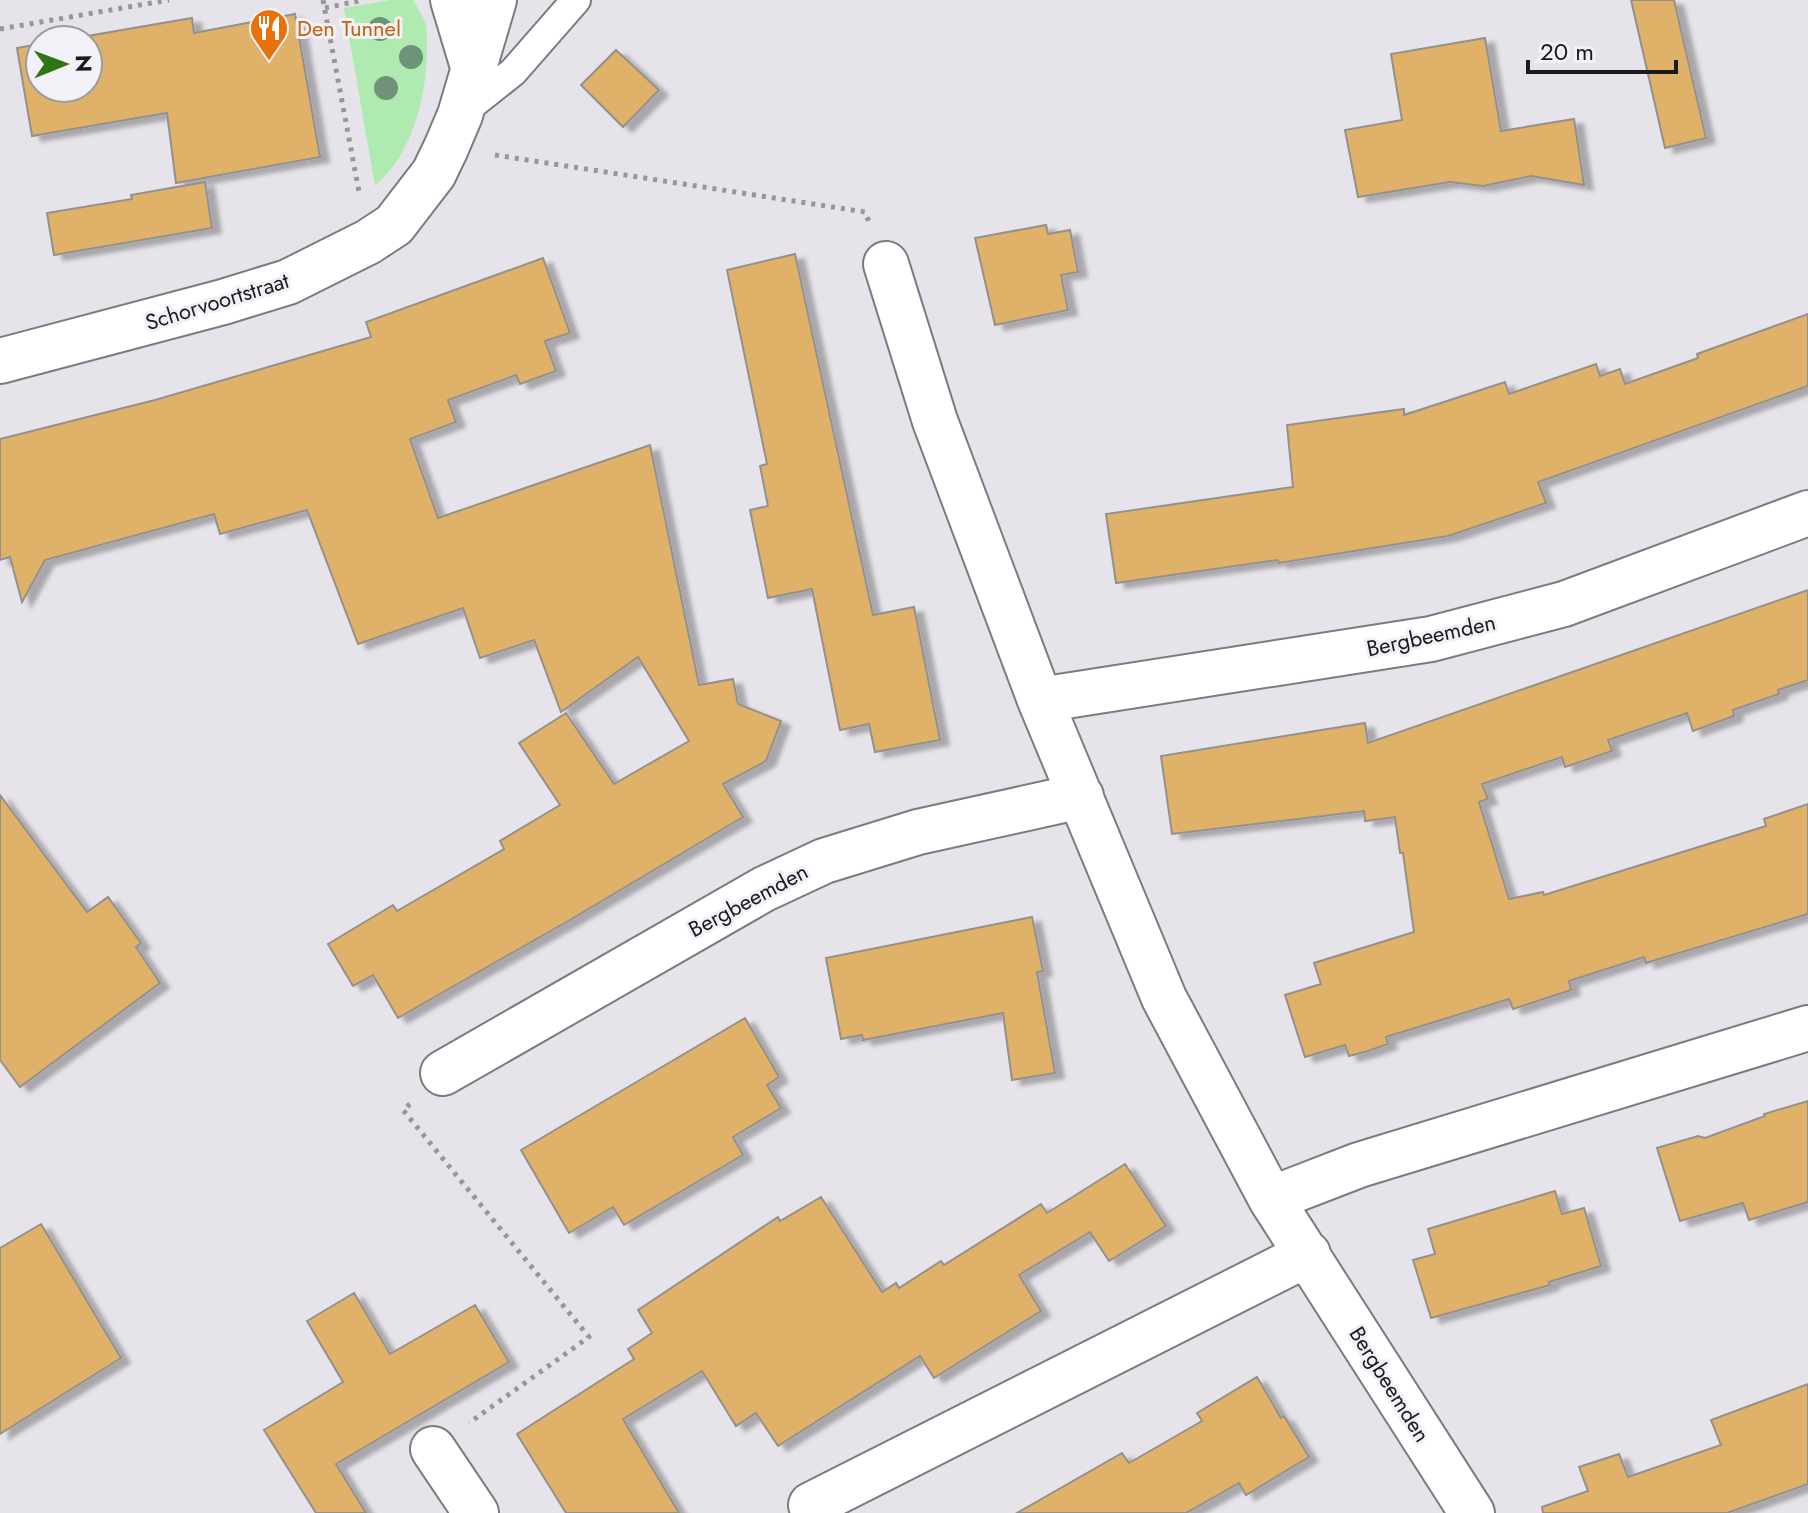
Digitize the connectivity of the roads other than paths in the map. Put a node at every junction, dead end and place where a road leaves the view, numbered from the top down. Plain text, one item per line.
1 (453, 0) edge
2 (494, 0) edge
3 (576, 0) edge
4 (474, 70) junction
5 (453, 131) junction
6 (886, 264) road end
7 (0, 361) edge
8 (1808, 513) edge
9 (1040, 700) junction
10 (1081, 796) junction
11 (1808, 1028) edge
12 (443, 1073) road end
13 (1271, 1199) junction
14 (1308, 1254) junction
15 (433, 1449) road end
16 (811, 1505) dead end
17 (476, 1513) edge
18 (1472, 1513) edge

1 - 4 street
2 - 4 street, Schorvoortstraat
3 - 5 lane
4 - 5 street, Schorvoortstraat
5 - 7 street, Schorvoortstraat
6 - 9 street, Bergbeemden
8 - 9 street, Bergbeemden
9 - 10 street, Bergbeemden
10 - 12 street, Bergbeemden
10 - 13 street, Bergbeemden
11 - 13 street
13 - 14 street, Bergbeemden
14 - 16 street
14 - 18 street, Bergbeemden
15 - 17 street

